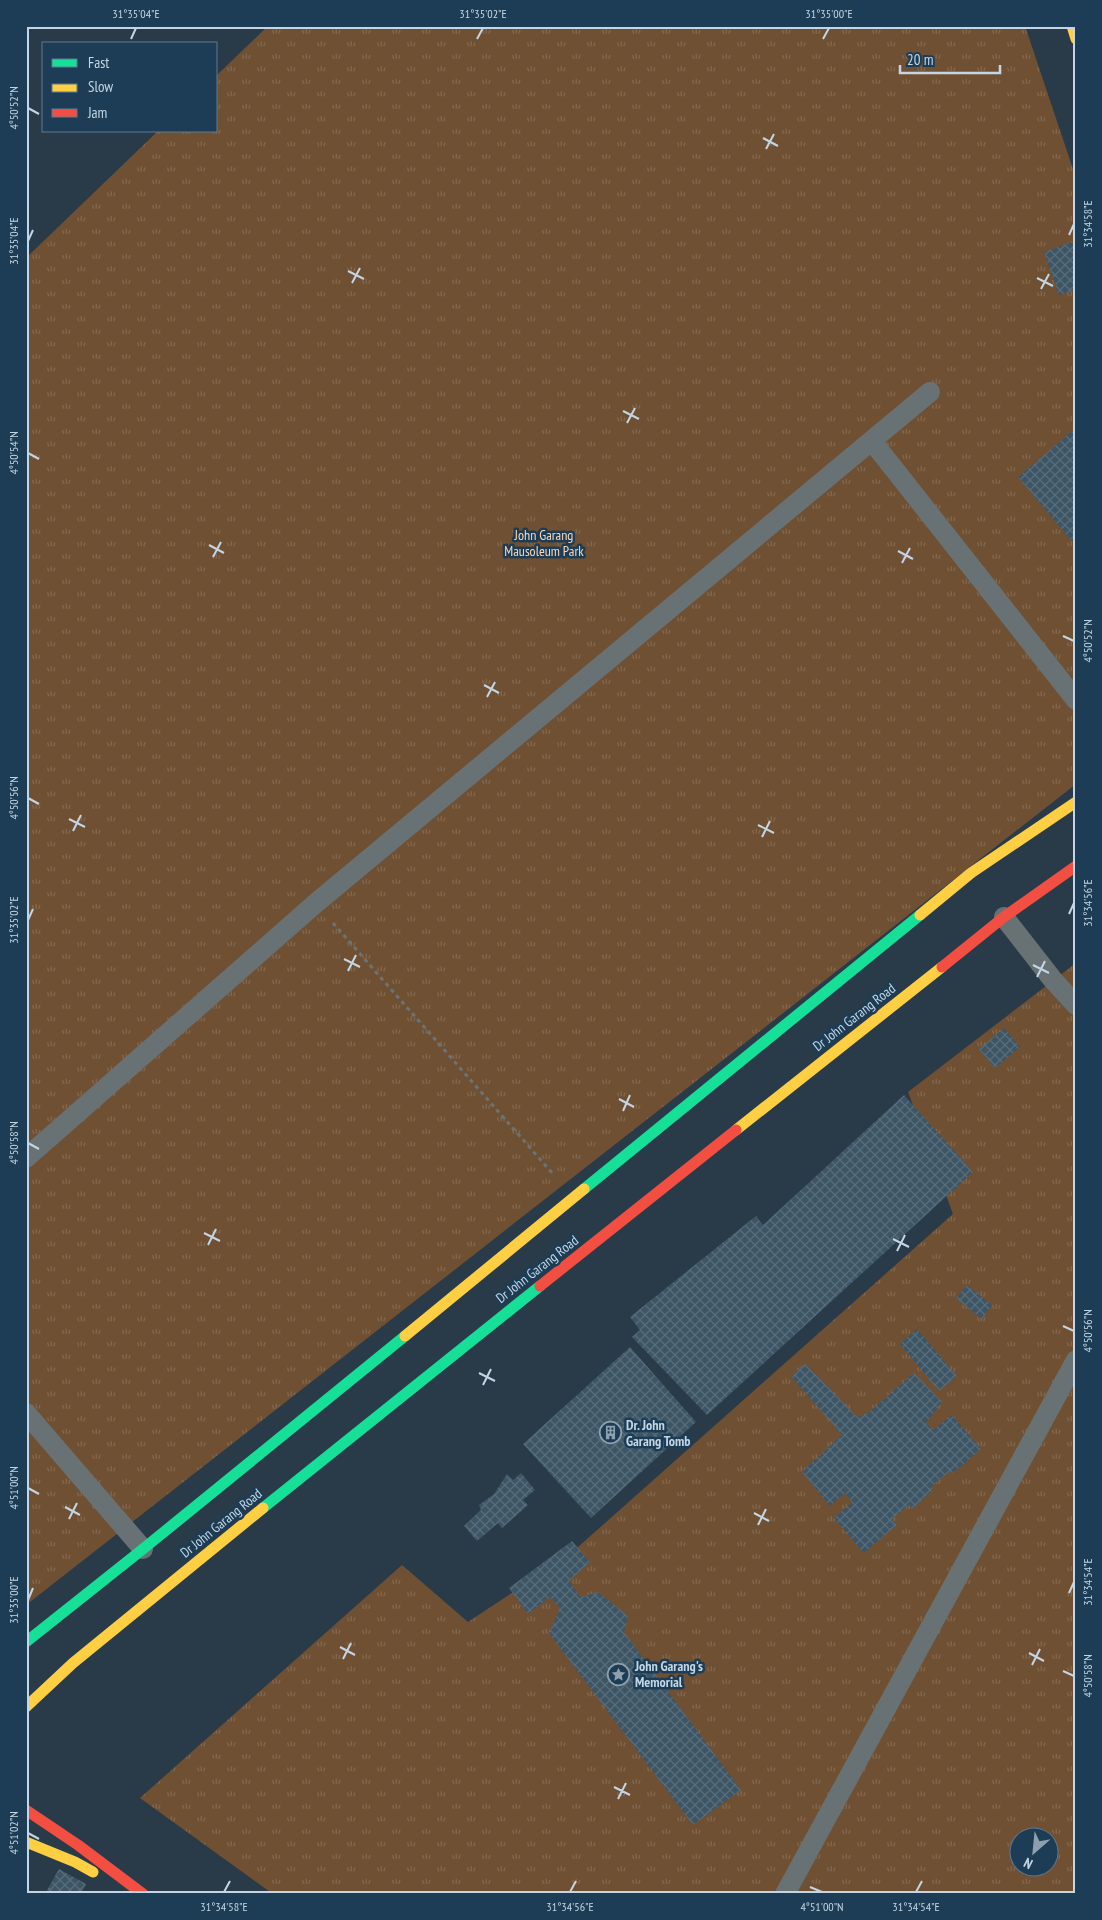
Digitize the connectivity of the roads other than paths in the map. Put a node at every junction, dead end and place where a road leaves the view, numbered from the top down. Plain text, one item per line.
1 (1072, 26) edge
2 (1076, 39) edge
3 (930, 392) dead end
4 (872, 441) junction
5 (1076, 700) edge
6 (1076, 802) edge
7 (1076, 866) edge
8 (1004, 917) junction
9 (1076, 1005) edge
10 (26, 1158) edge
11 (1076, 1360) edge
12 (26, 1413) edge
13 (143, 1548) junction
14 (26, 1642) edge
15 (26, 1707) edge
16 (26, 1810) edge
17 (26, 1842) edge
18 (132, 1894) edge
19 (143, 1894) edge
20 (785, 1894) edge

1 - 2 main road
3 - 4 lane
4 - 5 lane
4 - 10 lane
6 - 13 main road
7 - 8 main road, Dr John Garang Road
8 - 9 lane
8 - 15 main road, Dr John Garang Road
11 - 20 lane
12 - 13 lane
13 - 14 main road
16 - 19 main road
17 - 18 main road

